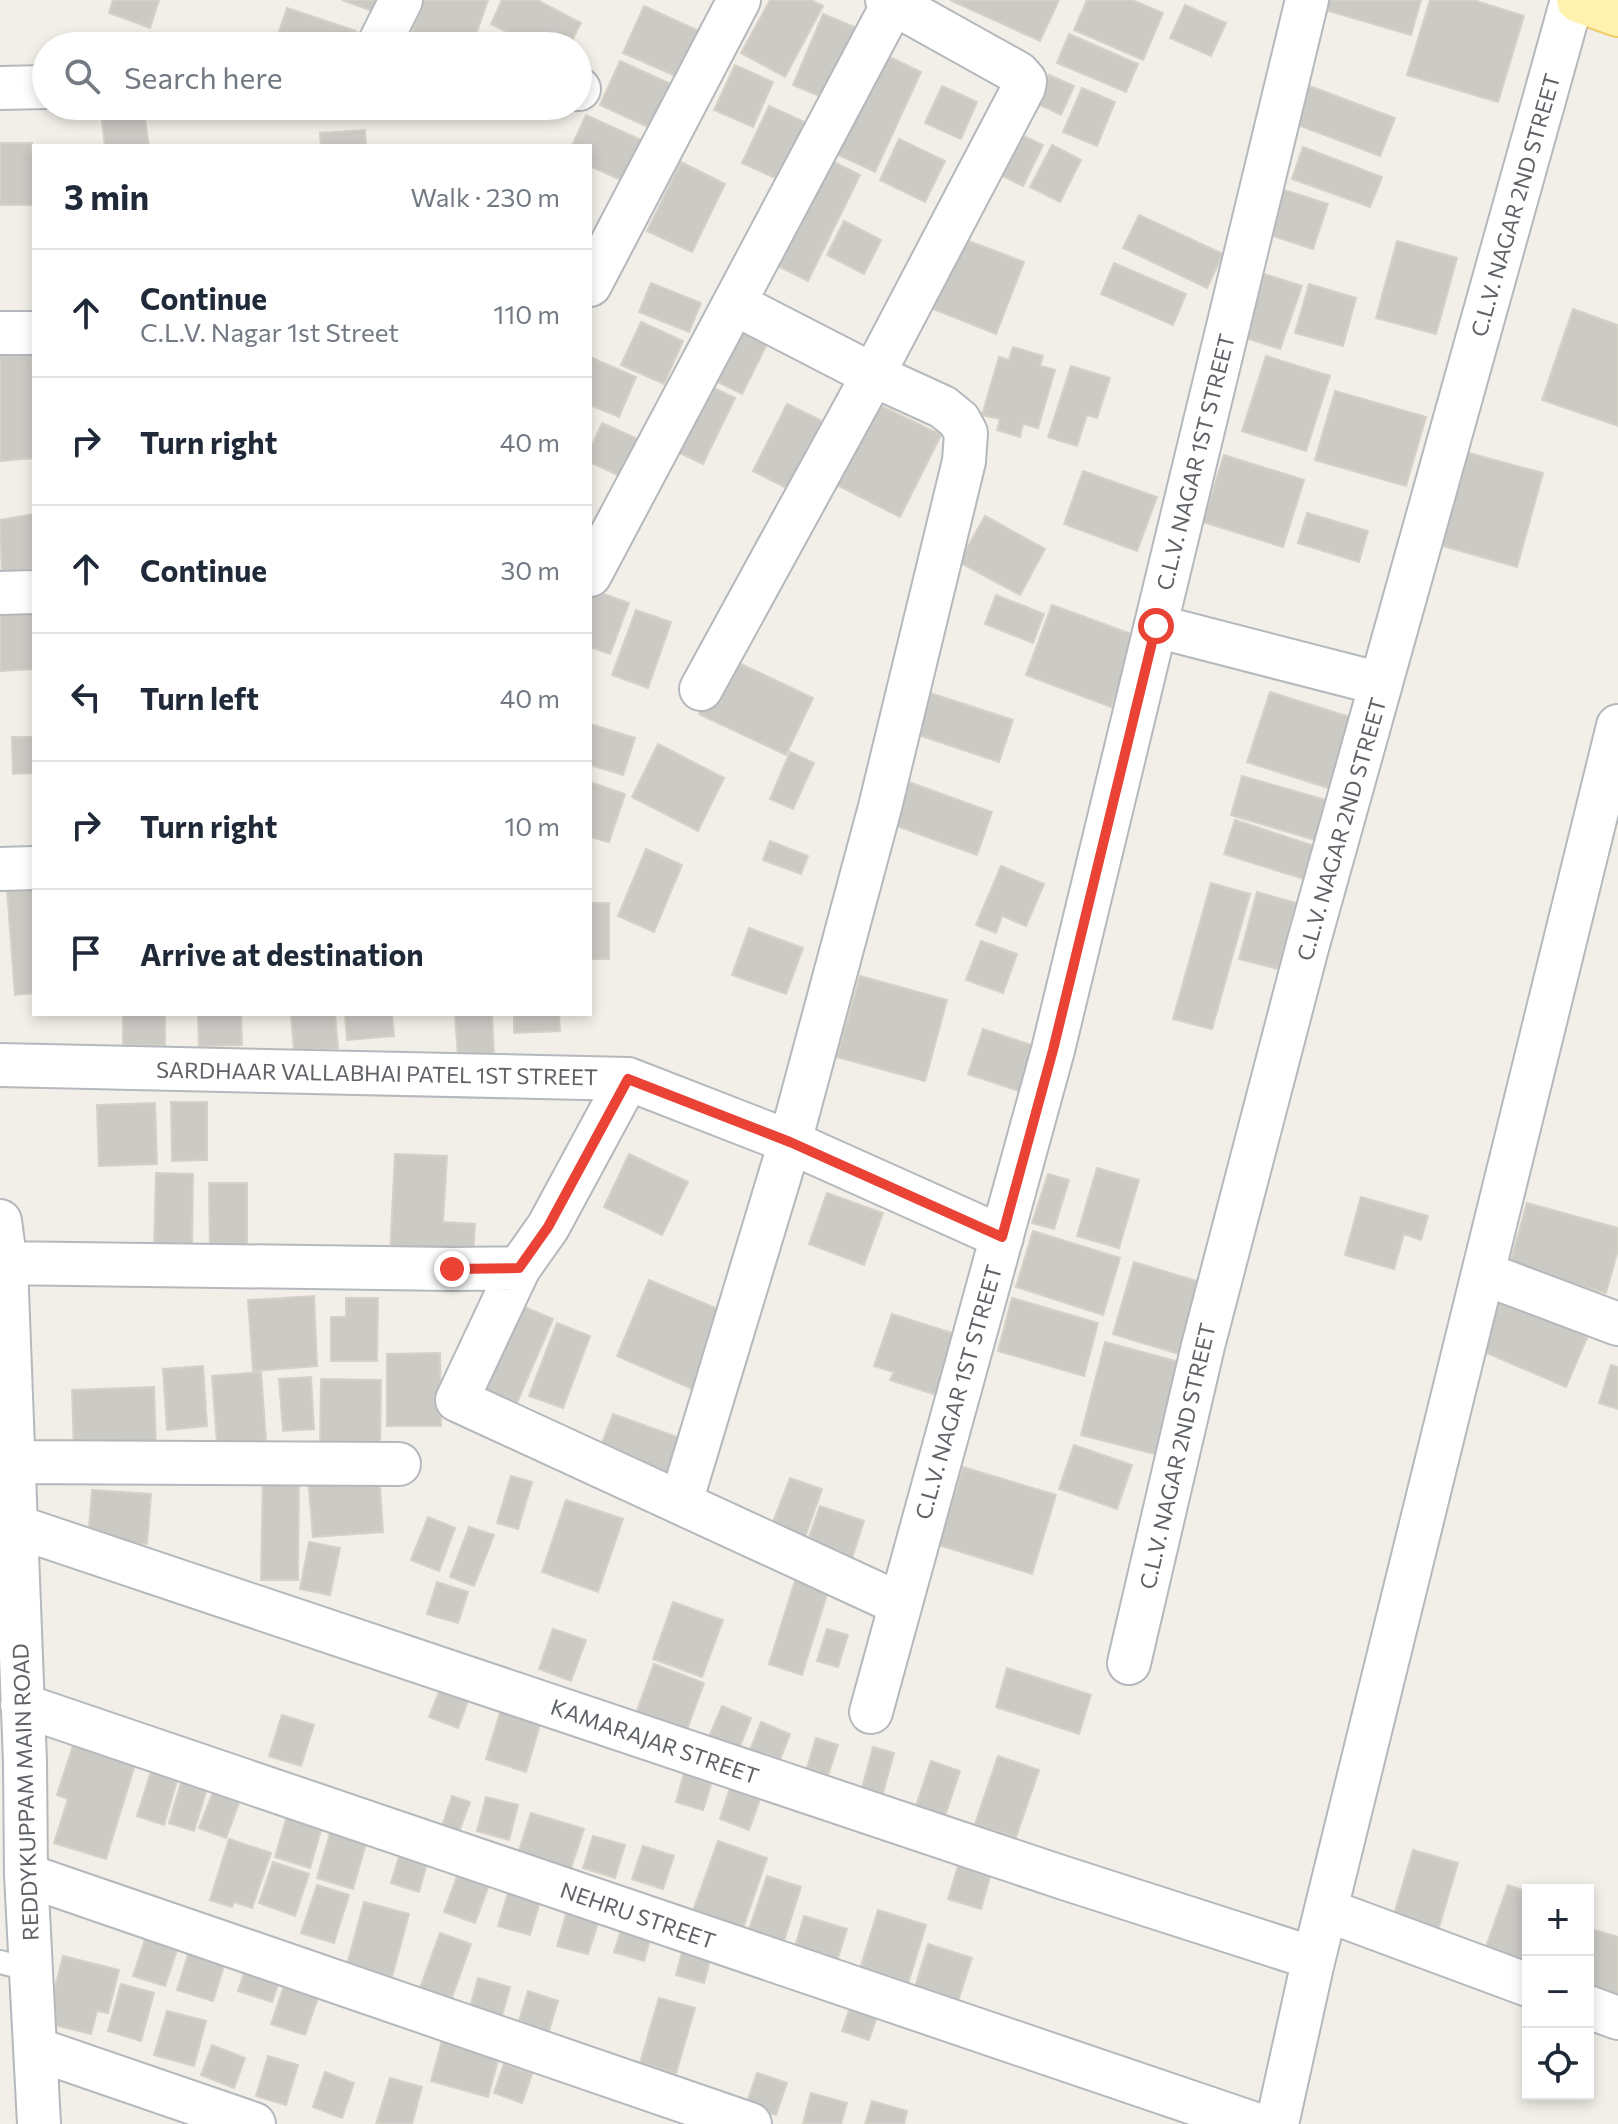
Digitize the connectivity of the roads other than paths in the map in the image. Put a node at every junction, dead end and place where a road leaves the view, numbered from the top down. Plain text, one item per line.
1 (401, 0) edge
2 (739, 0) edge
3 (1307, 0) edge
4 (1572, 0) edge
5 (1579, 0) edge
6 (892, 1) edge
7 (1618, 14) edge
8 (385, 32) edge
9 (32, 87) edge
10 (0, 88) edge
11 (592, 281) edge
12 (735, 304) junction
13 (0, 333) edge
14 (32, 333) edge
15 (873, 375) junction
16 (592, 571) edge
17 (32, 592) edge
18 (0, 593) edge
19 (1156, 626) junction
20 (1381, 684) junction
21 (701, 689) dead end
22 (1618, 726) edge
23 (32, 868) edge
24 (0, 869) edge
25 (0, 1065) edge
26 (628, 1079) junction
27 (790, 1142) junction
28 (0, 1221) edge
29 (1002, 1237) junction
30 (3, 1264) edge
31 (519, 1268) junction
32 (1485, 1274) junction
33 (1618, 1324) edge
34 (13, 1462) junction
35 (399, 1464) dead end
36 (681, 1502) junction
37 (8, 1524) edge
38 (900, 1604) junction
39 (1129, 1663) dead end
40 (22, 1705) junction
41 (871, 1712) dead end
42 (13, 1758) edge
43 (26, 1875) junction
44 (1326, 1910) junction
45 (1294, 1952) dead end
46 (16, 1966) edge
47 (1522, 1983) edge
48 (1594, 2009) edge
49 (1618, 2018) edge
50 (36, 2049) junction
51 (1177, 2112) edge
52 (39, 2124) edge
53 (254, 2124) edge
54 (750, 2124) edge
55 (1255, 2124) edge
56 (1277, 2124) edge

1 - 8 street
2 - 11 street
3 - 19 street, C.L.V. NAGAR 1ST STREET
4 - 20 street, C.L.V. NAGAR 2ND STREET
5 - 7 main road
6 - 12 street
6 - 15 street
9 - 10 street
12 - 15 street
12 - 16 street
13 - 14 street
15 - 21 street
15 - 27 street
17 - 18 street
19 - 20 street
19 - 29 street, C.L.V. NAGAR 1ST STREET
20 - 39 street, C.L.V. NAGAR 2ND STREET
22 - 32 street
23 - 24 street
25 - 26 street, SARDHAAR VALLABHAI PATEL 1ST STREET
26 - 27 street, SARDHAAR VALLABHAI PATEL 1ST STREET
26 - 31 street
27 - 29 street, SARDHAAR VALLABHAI PATEL 1ST STREET
27 - 36 street
28 - 30 street, REDDYKUPPAM MAIN ROAD
29 - 38 street, C.L.V. NAGAR 1ST STREET
30 - 31 street
30 - 34 street, REDDYKUPPAM MAIN ROAD
31 - 36 street
32 - 33 street
32 - 44 street
34 - 35 street
34 - 37 street, REDDYKUPPAM MAIN ROAD
36 - 38 street
37 - 40 street, REDDYKUPPAM MAIN ROAD
37 - 45 street, KAMARAJAR STREET
38 - 41 street, C.L.V. NAGAR 1ST STREET
40 - 42 street, REDDYKUPPAM MAIN ROAD
40 - 51 street, NEHRU STREET
42 - 43 street, REDDYKUPPAM MAIN ROAD
43 - 46 street, REDDYKUPPAM MAIN ROAD
43 - 54 street
44 - 47 street
44 - 56 street
46 - 50 street, REDDYKUPPAM MAIN ROAD
48 - 49 street
50 - 52 street, REDDYKUPPAM MAIN ROAD
50 - 53 street
51 - 55 street, NEHRU STREET

